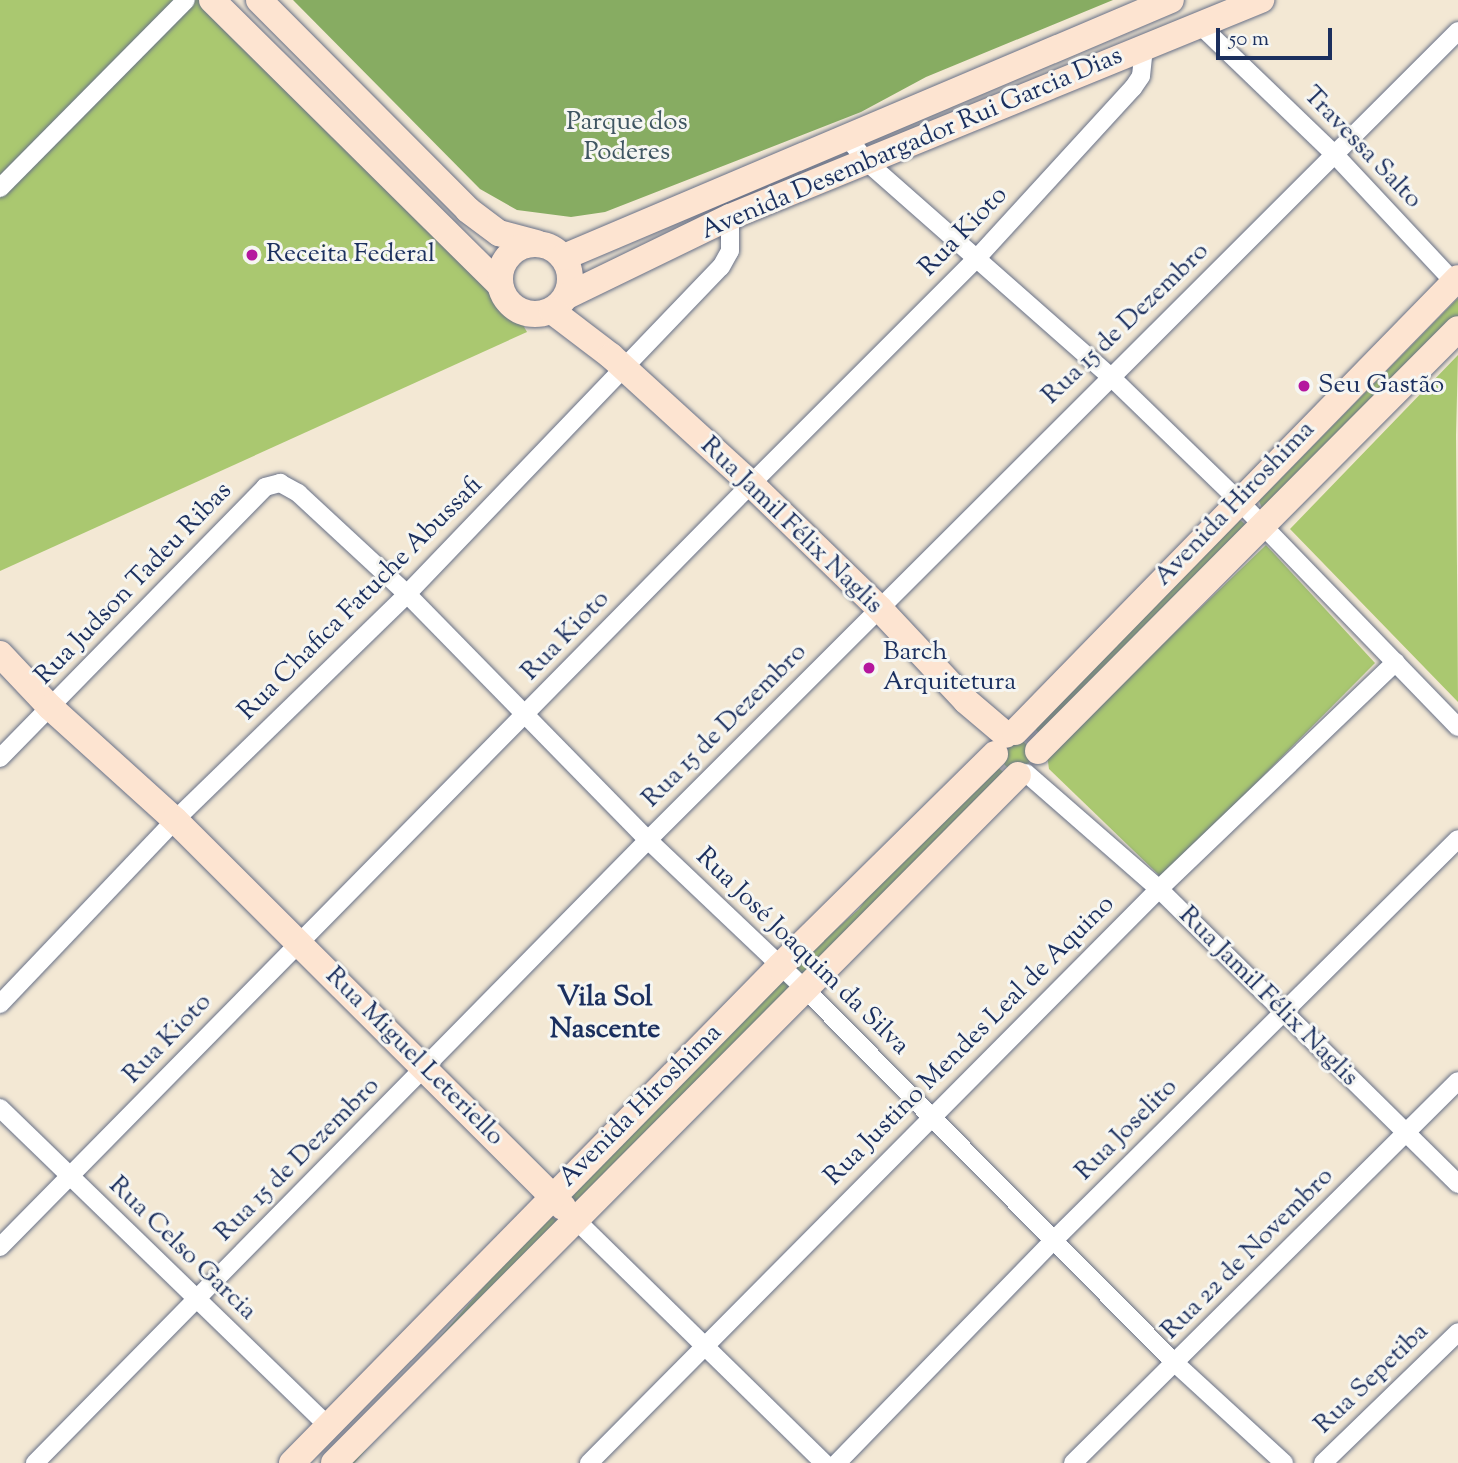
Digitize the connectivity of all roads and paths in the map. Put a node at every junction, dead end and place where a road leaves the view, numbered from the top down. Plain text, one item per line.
1 (186, 0) edge
2 (212, 0) edge
3 (258, 0) edge
4 (1171, 0) edge
5 (1261, 0) edge
6 (1200, 25) junction
7 (1458, 31) edge
8 (1144, 46) junction
9 (848, 137) junction
10 (1336, 156) junction
11 (867, 162) junction
12 (0, 188) edge
13 (730, 217) junction
14 (537, 243) junction
15 (564, 257) junction
16 (977, 258) junction
17 (1456, 280) edge
18 (500, 285) junction
19 (562, 302) junction
20 (1458, 329) edge
21 (618, 362) junction
22 (1110, 376) junction
23 (280, 483) joint
24 (751, 484) junction
25 (1238, 500) junction
26 (1264, 527) junction
27 (407, 594) junction
28 (879, 608) junction
29 (0, 654) edge
30 (1395, 662) junction
31 (50, 707) junction
32 (524, 717) junction
33 (1458, 727) edge
34 (1003, 741) junction
35 (0, 758) edge
36 (1029, 766) junction
37 (175, 820) junction
38 (1458, 839) edge
39 (648, 840) junction
40 (1159, 889) junction
41 (299, 943) junction
42 (780, 966) junction
43 (806, 990) junction
44 (0, 1003) edge
45 (1283, 1012) junction
46 (426, 1068) junction
47 (1458, 1081) edge
48 (0, 1108) edge
49 (931, 1116) junction
50 (1405, 1135) junction
51 (69, 1177) junction
52 (1458, 1184) edge
53 (552, 1196) junction
54 (575, 1219) junction
55 (1054, 1240) junction
56 (0, 1247) edge
57 (197, 1301) junction
58 (1458, 1332) edge
59 (706, 1346) junction
60 (1175, 1363) junction
61 (329, 1427) junction
62 (347, 1458) edge
63 (35, 1463) edge
64 (292, 1463) edge
65 (589, 1463) edge
66 (824, 1463) edge
67 (837, 1463) edge
68 (1073, 1463) edge
69 (1284, 1463) edge
70 (1323, 1463) edge

1 - 12 street
2 - 18 main road
3 - 14 main road
4 - 9 main road, Avenida Desembargador Rui Garcia Dias
5 - 6 main road, Avenida Desembargador Rui Garcia Dias
6 - 8 main road, Avenida Desembargador Rui Garcia Dias
6 - 10 street, Travessa Salto
7 - 10 street, Rua 15 de Dezembro
8 - 11 main road, Avenida Desembargador Rui Garcia Dias
8 - 16 street, Rua Kioto
9 - 11 street
9 - 15 main road, Avenida Desembargador Rui Garcia Dias
10 - 17 street, Travessa Salto
10 - 22 street, Rua 15 de Dezembro
11 - 13 main road, Avenida Desembargador Rui Garcia Dias
11 - 16 street
13 - 19 main road, Avenida Desembargador Rui Garcia Dias
13 - 21 street, Rua Chafica Fatuche Abussafi
14 - 15 main road
14 - 18 main road
15 - 19 main road
16 - 22 street
16 - 24 street, Rua Kioto
17 - 25 main road, Avenida Hiroshima
18 - 19 main road
19 - 21 main road, Rua Jamil Félix Naglis
20 - 26 main road, Avenida Hiroshima
21 - 24 main road, Rua Jamil Félix Naglis
21 - 27 street, Rua Chafica Fatuche Abussafi
22 - 25 street
22 - 28 street, Rua 15 de Dezembro
23 - 27 street, Rua José Joaquim da Silva
23 - 31 street, Rua Judson Tadeu Ribas
24 - 28 main road, Rua Jamil Félix Naglis
24 - 32 street, Rua Kioto
25 - 26 street
25 - 34 main road, Avenida Hiroshima
26 - 30 street
26 - 36 main road, Avenida Hiroshima
27 - 32 street, Rua José Joaquim da Silva
27 - 37 street, Rua Chafica Fatuche Abussafi
28 - 34 main road, Rua Jamil Félix Naglis
28 - 39 street, Rua 15 de Dezembro
29 - 31 main road, Rua Miguel Leteriello
30 - 33 street
30 - 40 street, Rua Justino Mendes Leal de Aquino
31 - 35 street, Rua Judson Tadeu Ribas
31 - 37 main road, Rua Miguel Leteriello
32 - 39 street, Rua José Joaquim da Silva
32 - 41 street, Rua Kioto
34 - 36 main road
34 - 36 main road
34 - 42 main road, Avenida Hiroshima
36 - 40 street, Rua Jamil Félix Naglis
36 - 43 main road, Avenida Hiroshima
37 - 41 main road, Rua Miguel Leteriello
37 - 44 street, Rua Chafica Fatuche Abussafi
38 - 45 street, Rua Joselito
39 - 42 street, Rua José Joaquim da Silva
39 - 46 street, Rua 15 de Dezembro
40 - 45 street, Rua Jamil Félix Naglis
40 - 49 street, Rua Justino Mendes Leal de Aquino
41 - 46 main road, Rua Miguel Leteriello
41 - 51 street, Rua Kioto
42 - 43 street, Rua José Joaquim da Silva
42 - 53 main road, Avenida Hiroshima
43 - 49 street, Rua José Joaquim da Silva
43 - 54 main road, Avenida Hiroshima
45 - 50 street, Rua Jamil Félix Naglis
45 - 55 street, Rua Joselito
46 - 53 main road, Rua Miguel Leteriello
46 - 57 street, Rua 15 de Dezembro
47 - 50 street, Rua 22 de Novembro
48 - 51 street, Rua Celso Garcia
49 - 55 street, Rua José Joaquim da Silva
49 - 59 street, Rua Justino Mendes Leal de Aquino
50 - 52 street, Rua Jamil Félix Naglis
50 - 60 street, Rua 22 de Novembro
51 - 56 street, Rua Kioto
51 - 57 street, Rua Celso Garcia
53 - 54 main road, Rua Miguel Leteriello
53 - 61 main road, Avenida Hiroshima
54 - 59 street, Rua Miguel Leteriello
54 - 62 main road, Avenida Hiroshima
55 - 60 street, Rua José Joaquim da Silva
55 - 67 street, Rua Joselito
57 - 61 street, Rua Celso Garcia
57 - 63 street, Rua 15 de Dezembro
58 - 70 street, Rua Sepetiba
59 - 65 street, Rua Justino Mendes Leal de Aquino
59 - 66 street, Rua Miguel Leteriello
60 - 68 street, Rua 22 de Novembro
60 - 69 street, Rua José Joaquim da Silva
61 - 64 main road, Avenida Hiroshima

